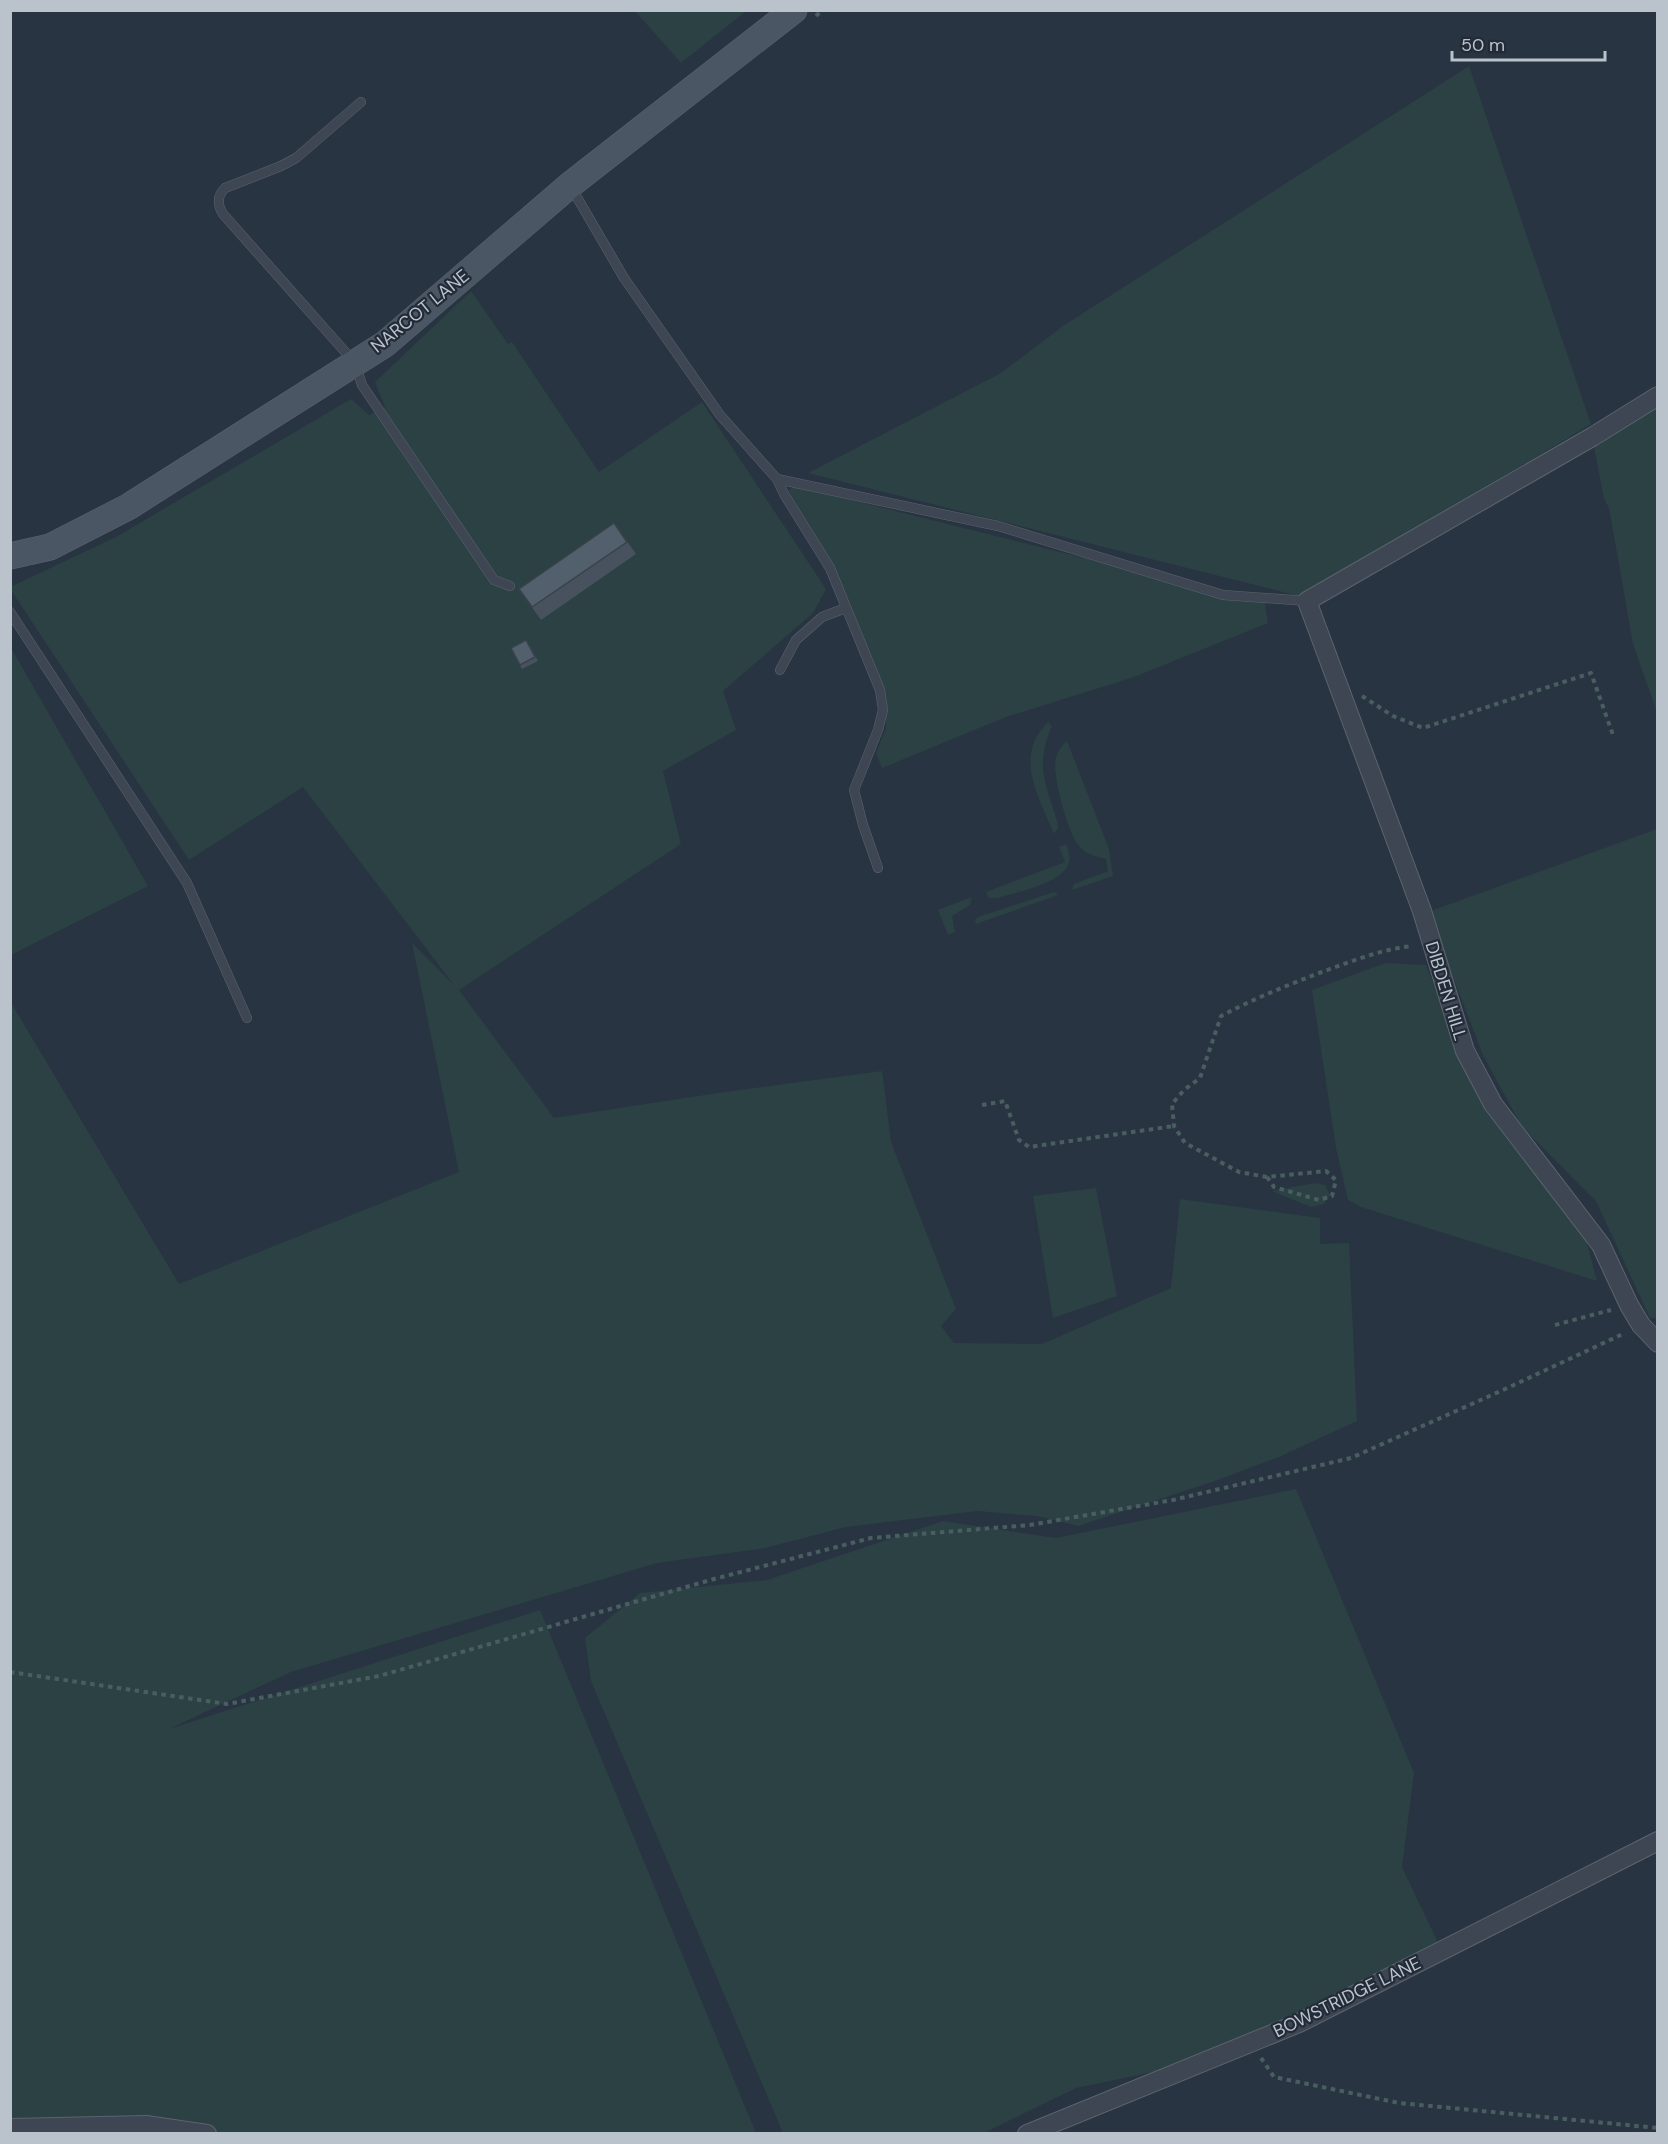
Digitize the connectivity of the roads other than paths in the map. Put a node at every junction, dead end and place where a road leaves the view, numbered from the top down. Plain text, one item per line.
1 (794, 10) edge
2 (361, 102) dead end
3 (570, 185) junction
4 (355, 363) junction
5 (1658, 396) edge
6 (777, 479) junction
7 (10, 556) edge
8 (510, 586) dead end
9 (1307, 601) junction
10 (846, 608) junction
11 (10, 612) edge
12 (780, 670) dead end
13 (878, 868) dead end
14 (247, 1018) dead end
15 (1658, 1343) edge
16 (1658, 1841) edge
17 (10, 2128) edge
18 (207, 2133) edge
19 (1027, 2133) edge

1 - 3 street, NARCOT LANE
2 - 4 lane
3 - 4 street, NARCOT LANE
3 - 6 lane
4 - 7 street, NARCOT LANE
4 - 8 lane
5 - 9 street
6 - 9 lane
6 - 10 lane
9 - 15 street, DIBDEN HILL
10 - 12 lane
10 - 13 lane
11 - 14 lane
16 - 19 street, BOWSTRIDGE LANE
17 - 18 street

